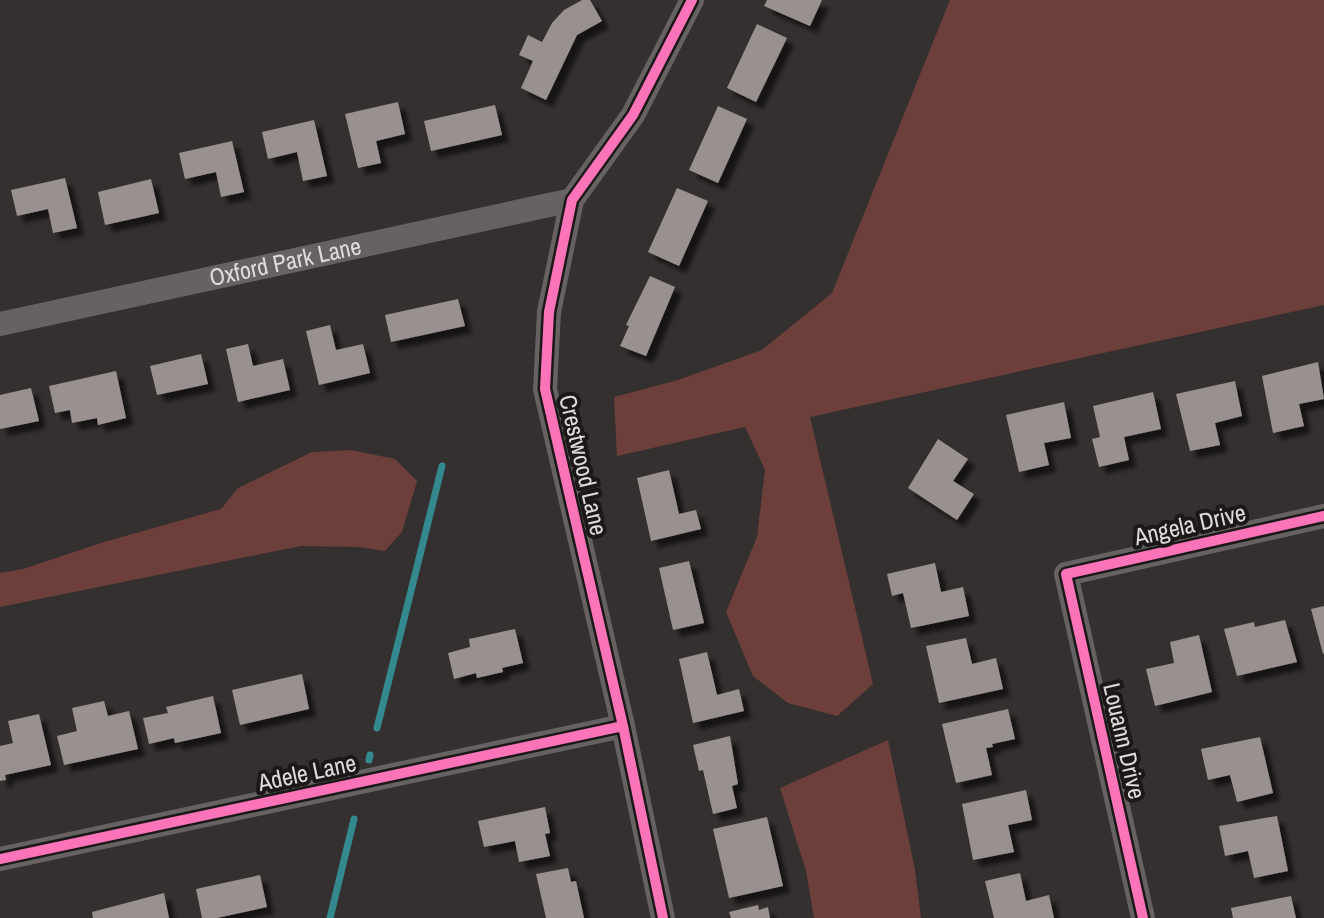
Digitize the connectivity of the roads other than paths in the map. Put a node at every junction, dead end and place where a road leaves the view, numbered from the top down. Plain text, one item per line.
1 (692, 0) edge
2 (572, 200) junction
3 (0, 324) edge
4 (1324, 516) edge
5 (1066, 574) joint
6 (623, 726) junction
7 (0, 859) edge
8 (663, 918) edge
9 (1143, 918) edge

1 - 2 street, Crestwood Lane
2 - 3 street, Oxford Park Lane
2 - 6 street, Crestwood Lane
4 - 5 street, Angela Drive
5 - 9 street, Louann Drive
6 - 7 street, Adele Lane
6 - 8 street, Crestwood Lane

